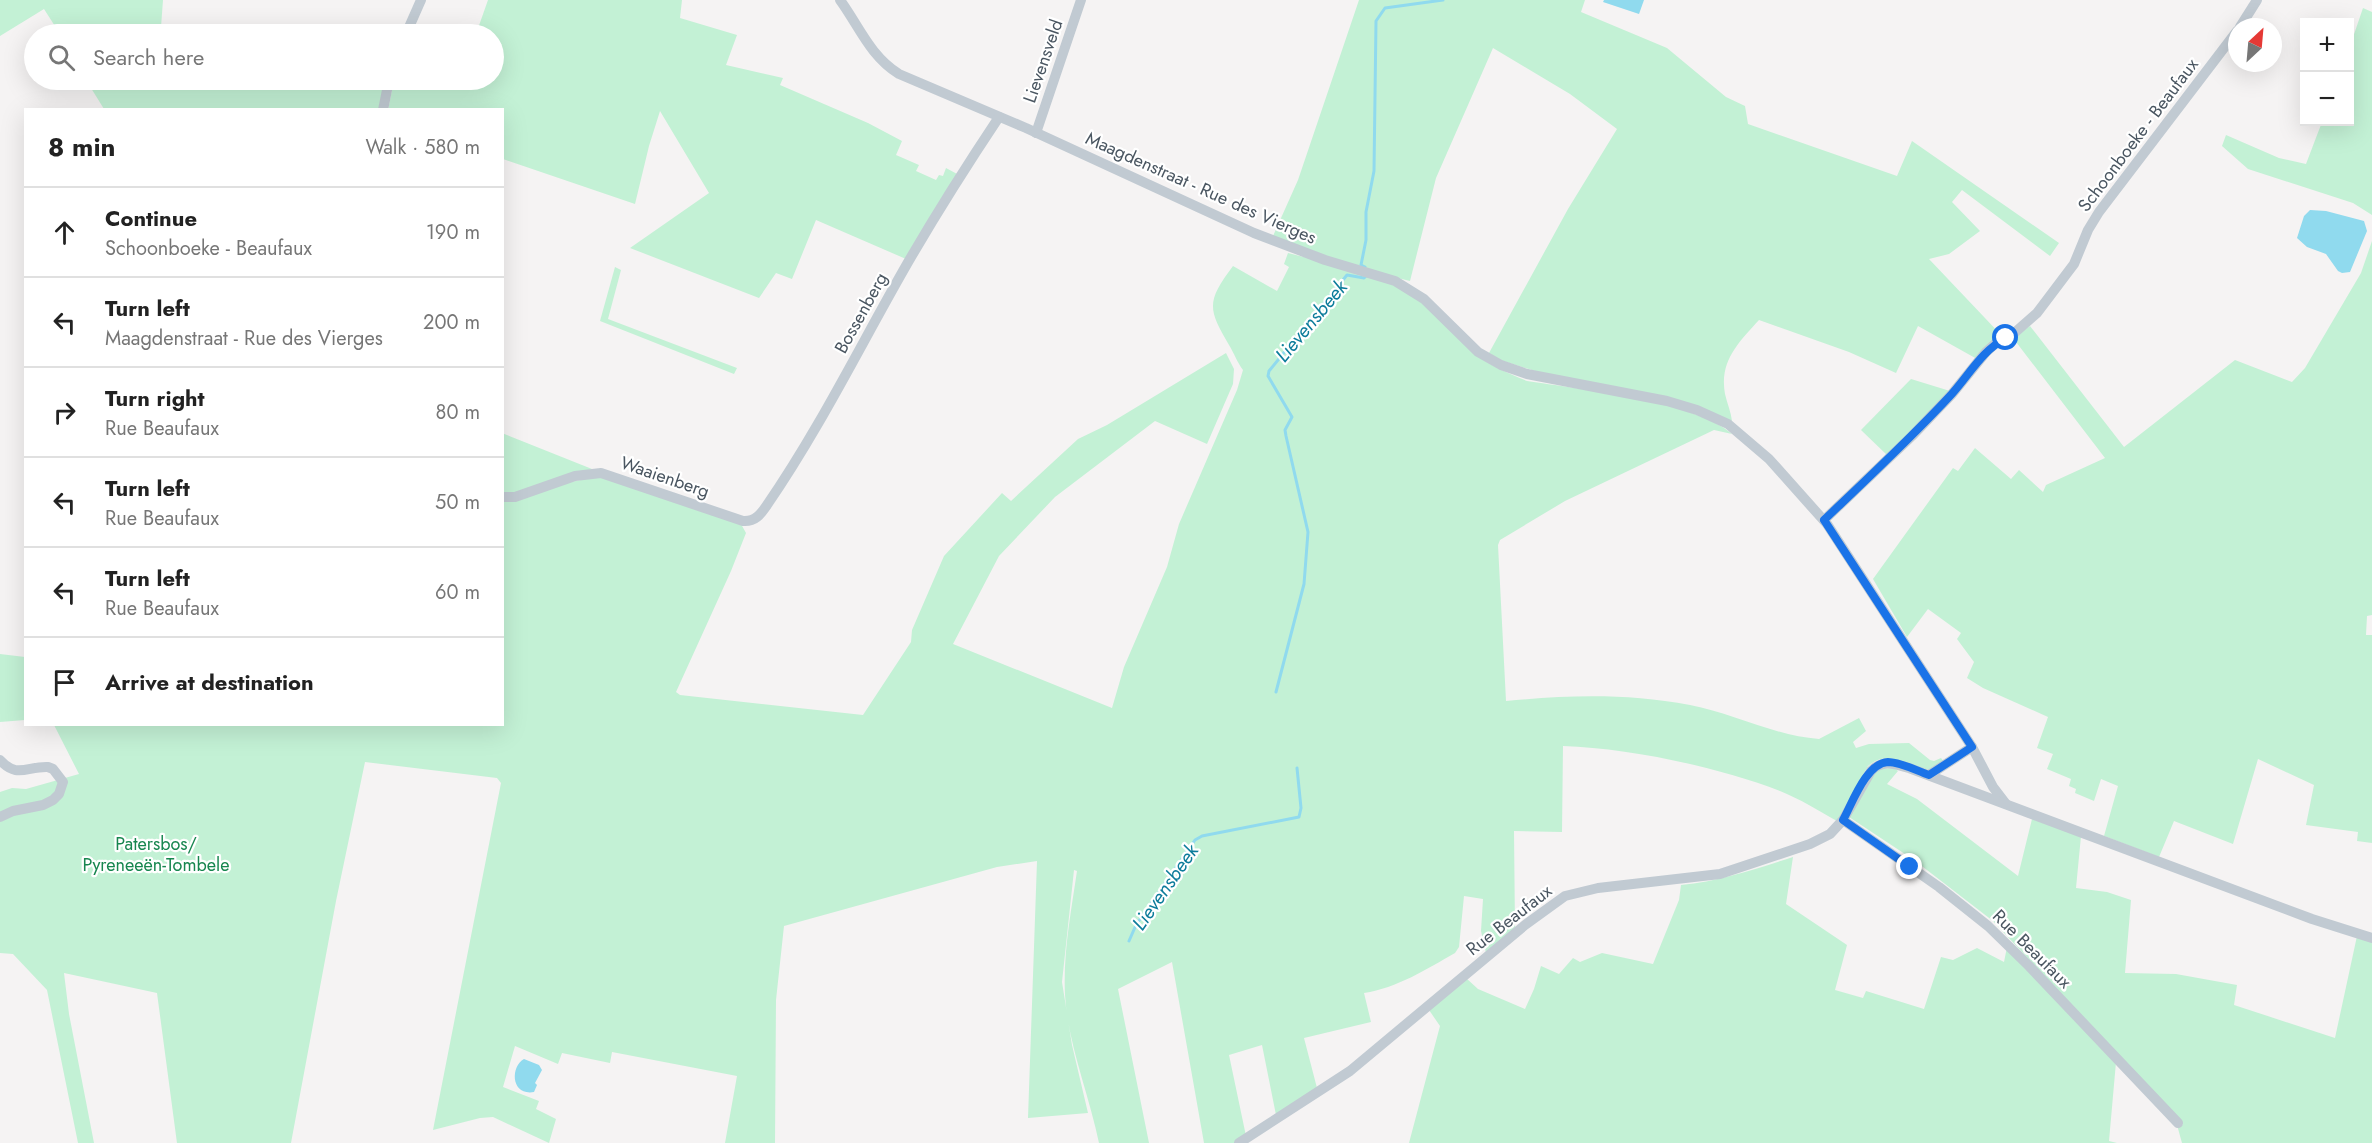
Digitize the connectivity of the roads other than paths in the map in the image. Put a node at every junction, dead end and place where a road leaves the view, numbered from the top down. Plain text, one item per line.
1 (421, 0) edge
2 (840, 0) edge
3 (1081, 0) edge
4 (2257, 0) edge
5 (2246, 18) edge
6 (410, 24) edge
7 (2228, 43) edge
8 (387, 90) edge
9 (383, 108) edge
10 (999, 117) junction
11 (1036, 133) junction
12 (504, 497) edge
13 (1824, 520) junction
14 (748, 521) joint
15 (1972, 747) junction
16 (0, 760) edge
17 (1929, 775) junction
18 (2006, 804) junction
19 (0, 817) edge
20 (1845, 817) junction
21 (2372, 938) edge
22 (2178, 1123) dead end
23 (1239, 1143) edge

1 - 6 street
2 - 10 street, Maagdenstraat - Rue des Vierges
3 - 11 street, Lievensveld
4 - 5 street
7 - 13 street, Schoonboeke - Beaufaux
8 - 9 street
10 - 11 street, Maagdenstraat - Rue des Vierges
10 - 14 street, Bossenberg
11 - 13 street, Maagdenstraat - Rue des Vierges
12 - 14 street, Waaienberg
13 - 15 street, Maagdenstraat - Rue des Vierges
15 - 17 street
15 - 18 street
16 - 19 street
17 - 18 street, Rue Beaufaux
17 - 20 street, Rue Beaufaux
18 - 21 street, Rue Beaufaux
20 - 22 street, Rue Beaufaux
20 - 23 street, Rue Beaufaux

